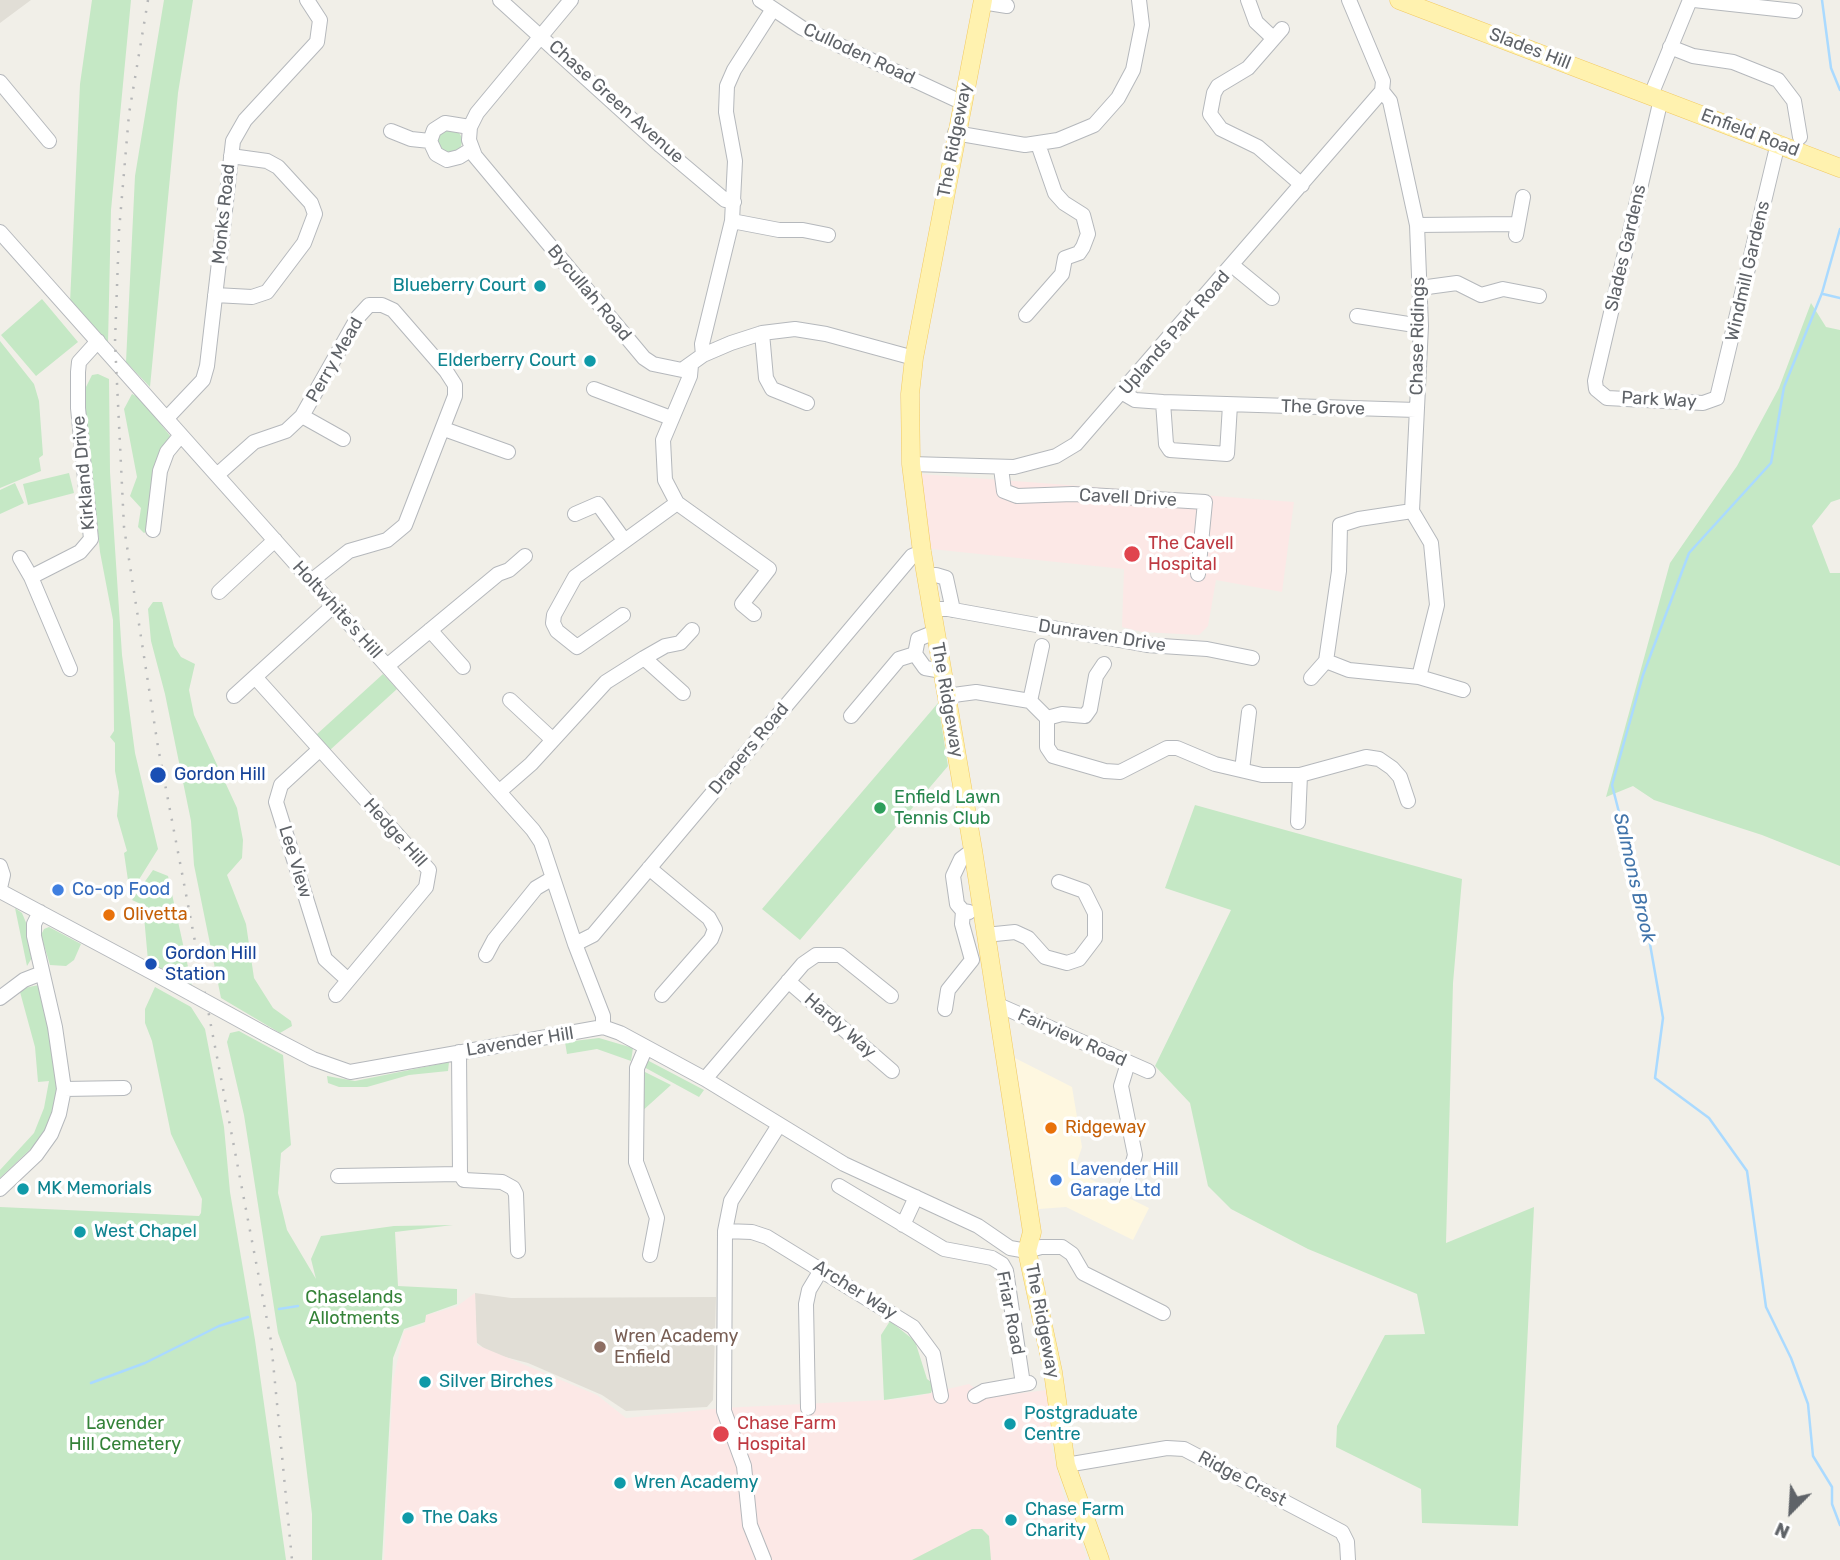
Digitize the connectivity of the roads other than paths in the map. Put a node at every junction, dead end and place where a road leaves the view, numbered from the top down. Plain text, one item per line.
1 (307, 0) edge
2 (500, 0) edge
3 (571, 0) edge
4 (760, 0) edge
5 (1139, 0) edge
6 (1248, 0) edge
7 (1349, 0) edge
8 (1399, 0) edge
9 (1692, 0) edge
10 (982, 1) edge
11 (1006, 8) edge
12 (774, 9) junction
13 (1795, 11) dead end
14 (541, 36) junction
15 (1670, 47) junction
16 (0, 82) edge
17 (1382, 91) junction
18 (1656, 97) junction
19 (961, 102) junction
20 (470, 127) junction
21 (391, 131) dead end
22 (955, 133) junction
23 (1800, 137) dead end
24 (49, 141) dead end
25 (430, 141) junction
26 (1778, 143) junction
27 (1038, 144) junction
28 (472, 149) junction
29 (231, 156) junction
30 (1840, 169) edge
31 (1302, 185) junction
32 (1523, 197) dead end
33 (734, 202) junction
34 (732, 221) junction
35 (1417, 225) junction
36 (0, 232) edge
37 (828, 234) dead end
38 (1233, 266) junction
39 (1420, 288) junction
40 (215, 295) junction
41 (1539, 296) dead end
42 (1272, 298) dead end
43 (1026, 315) dead end
44 (1357, 316) dead end
45 (1421, 326) junction
46 (762, 333) junction
47 (97, 341) junction
48 (703, 355) junction
49 (914, 358) junction
50 (691, 365) junction
51 (594, 388) dead end
52 (1123, 393) junction
53 (1601, 395) joint
54 (1717, 398) joint
55 (1163, 402) junction
56 (807, 403) dead end
57 (1230, 405) junction
58 (1416, 410) junction
59 (302, 416) junction
60 (167, 418) junction
61 (671, 418) junction
62 (444, 429) junction
63 (181, 435) junction
64 (343, 439) dead end
65 (508, 452) dead end
66 (911, 464) junction
67 (1001, 468) junction
68 (216, 475) junction
69 (677, 503) junction
70 (1412, 511) junction
71 (575, 514) dead end
72 (153, 530) dead end
73 (275, 540) junction
74 (624, 541) junction
75 (922, 552) junction
76 (525, 555) dead end
77 (20, 558) dead end
78 (1198, 574) dead end
79 (926, 576) junction
80 (31, 577) junction
81 (311, 581) junction
82 (219, 592) dead end
83 (333, 606) junction
84 (932, 609) junction
85 (953, 610) junction
86 (623, 614) dead end
87 (754, 614) dead end
88 (430, 630) junction
89 (692, 630) dead end
90 (935, 632) junction
91 (1042, 646) dead end
92 (915, 654) junction
93 (644, 657) junction
94 (1252, 658) dead end
95 (1326, 661) junction
96 (1104, 663) dead end
97 (387, 666) junction
98 (463, 667) dead end
99 (70, 669) dead end
100 (942, 671) junction
101 (255, 677) junction
102 (1419, 677) junction
103 (1311, 678) dead end
104 (1463, 690) dead end
105 (683, 693) dead end
106 (234, 696) dead end
107 (946, 696) junction
108 (510, 700) dead end
109 (1030, 701) junction
110 (1249, 712) dead end
111 (850, 716) dead end
112 (1047, 718) junction
113 (553, 740) junction
114 (319, 750) junction
115 (1242, 770) junction
116 (1300, 775) junction
117 (500, 791) junction
118 (1408, 802) dead end
119 (1298, 822) dead end
120 (0, 866) edge
121 (649, 868) junction
122 (553, 878) junction
123 (1059, 882) dead end
124 (0, 889) edge
125 (972, 910) junction
126 (40, 912) junction
127 (985, 935) junction
128 (575, 944) junction
129 (486, 955) dead end
130 (42, 973) junction
131 (348, 980) junction
132 (788, 981) junction
133 (336, 995) dead end
134 (662, 995) dead end
135 (891, 996) dead end
136 (0, 998) edge
137 (996, 1004) junction
138 (945, 1009) dead end
139 (603, 1027) junction
140 (646, 1047) junction
141 (458, 1052) junction
142 (1128, 1063) junction
143 (892, 1071) dead end
144 (1148, 1071) dead end
145 (705, 1079) junction
146 (124, 1088) dead end
147 (64, 1089) junction
148 (779, 1125) junction
149 (460, 1174) junction
150 (338, 1176) dead end
151 (1127, 1184) dead end
152 (839, 1186) dead end
153 (0, 1189) edge
154 (916, 1197) junction
155 (903, 1225) junction
156 (725, 1231) junction
157 (518, 1251) dead end
158 (1027, 1251) junction
159 (650, 1255) dead end
160 (821, 1270) junction
161 (1163, 1313) dead end
162 (941, 1396) dead end
163 (975, 1396) dead end
164 (808, 1408) dead end
165 (1066, 1465) junction
166 (764, 1560) edge
167 (1100, 1560) edge
168 (1348, 1560) edge

1 - 29 street, Monks Road
2 - 14 street, Chase Green Avenue
3 - 14 street
4 - 12 street, Culloden Road
5 - 27 street
6 - 31 street
7 - 17 street, Chase Ridings
8 - 18 main road, Slades Hill
9 - 13 street
9 - 15 street, Slades Gardens
10 - 11 street
10 - 19 main road, The Ridgeway
12 - 19 street, Culloden Road
12 - 33 street
14 - 20 street
14 - 33 street, Chase Green Avenue
15 - 18 street, Slades Gardens
15 - 23 street
16 - 24 street
17 - 31 street, Uplands Park Road
17 - 35 street, Chase Ridings
18 - 26 main road, Enfield Road
18 - 53 street, Slades Gardens
19 - 22 main road, The Ridgeway
20 - 25 street
20 - 28 street
21 - 25 street
22 - 27 street
22 - 49 main road, The Ridgeway
25 - 28 street
26 - 30 main road, Enfield Road
26 - 54 street, Windmill Gardens
27 - 43 street
28 - 50 street, Bycullah Road
29 - 40 street, Monks Road
29 - 40 street
31 - 38 street, Uplands Park Road
32 - 35 street
33 - 34 street
34 - 37 street
34 - 48 street
35 - 39 street, Chase Ridings
36 - 47 street, Holtwhite's Hill
38 - 42 street
38 - 52 street, Uplands Park Road
39 - 41 street
39 - 45 street, Chase Ridings
40 - 60 street, Monks Road
44 - 45 street
45 - 58 street, Chase Ridings
46 - 48 street
46 - 49 street
46 - 56 street
47 - 60 street, Holtwhite's Hill
47 - 80 street, Kirkland Drive
48 - 50 street
49 - 66 main road, The Ridgeway
50 - 61 street
51 - 61 street
52 - 55 street, The Grove
52 - 67 street, Uplands Park Road
53 - 54 street, Park Way
55 - 57 street, The Grove
55 - 57 street
57 - 58 street, The Grove
58 - 70 street, Chase Ridings
59 - 62 street, Perry Mead
59 - 64 street, Perry Mead
59 - 68 street, Perry Mead
60 - 63 street, Holtwhite's Hill
61 - 69 street
62 - 65 street
62 - 81 street, Perry Mead
63 - 68 street, Holtwhite's Hill
63 - 72 street
66 - 67 street, Uplands Park Road
66 - 75 main road, The Ridgeway
67 - 78 street, Cavell Drive
68 - 73 street, Holtwhite's Hill
69 - 74 street
69 - 87 street
70 - 95 street
70 - 102 street
71 - 74 street
73 - 81 street, Holtwhite's Hill
73 - 82 street
74 - 86 street
75 - 79 main road, The Ridgeway
75 - 121 street, Drapers Road
76 - 88 street
77 - 80 street
79 - 84 main road, The Ridgeway
79 - 85 street
80 - 99 street
81 - 83 street, Holtwhite's Hill
83 - 97 street, Holtwhite's Hill
83 - 101 street
84 - 85 street, Dunraven Drive
84 - 90 main road, The Ridgeway
85 - 94 street, Dunraven Drive
88 - 97 street
88 - 98 street
89 - 93 street
90 - 92 street
90 - 100 main road, The Ridgeway
91 - 109 street
92 - 100 street
92 - 111 street
93 - 105 street
93 - 113 street
95 - 102 street
95 - 103 street
96 - 112 street
97 - 117 street, Holtwhite's Hill
100 - 107 main road, The Ridgeway
101 - 106 street
101 - 114 street, Hedge Hill
102 - 104 street
107 - 109 street
107 - 125 main road, The Ridgeway
108 - 113 street
109 - 112 street
110 - 115 street
112 - 115 street
113 - 117 street
114 - 131 street, Lee View
114 - 131 street, Hedge Hill
115 - 116 street
116 - 118 street
116 - 119 street
117 - 122 street, Holtwhite's Hill
120 - 124 street
121 - 128 street, Drapers Road
121 - 134 street
122 - 128 street, Holtwhite's Hill
122 - 129 street
123 - 127 street
124 - 126 street, Lavender Hill
125 - 127 main road, The Ridgeway
125 - 138 street
126 - 130 street
126 - 141 street, Lavender Hill, bridge
127 - 137 main road, The Ridgeway
128 - 139 street, Holtwhite's Hill
130 - 136 street
130 - 147 street
131 - 133 street, Hedge Hill
132 - 135 street, Hardy Way
132 - 143 street, Hardy Way
132 - 145 street, Hardy Way
137 - 142 street, Fairview Road
137 - 158 main road, The Ridgeway
139 - 140 street
139 - 141 street, Lavender Hill
140 - 145 street
140 - 159 street
141 - 149 street
142 - 144 street, Fairview Road
142 - 151 street
145 - 148 street
146 - 147 street
147 - 153 street
148 - 154 street
148 - 156 street
149 - 150 street
149 - 157 street
152 - 155 street, Friar Road
154 - 155 street
154 - 158 street
155 - 163 street, Friar Road
156 - 160 street, Archer Way
156 - 166 street
158 - 161 street
158 - 165 main road, The Ridgeway
160 - 162 street, Archer Way
160 - 164 street
165 - 167 main road, The Ridgeway
165 - 168 street, Ridge Crest

